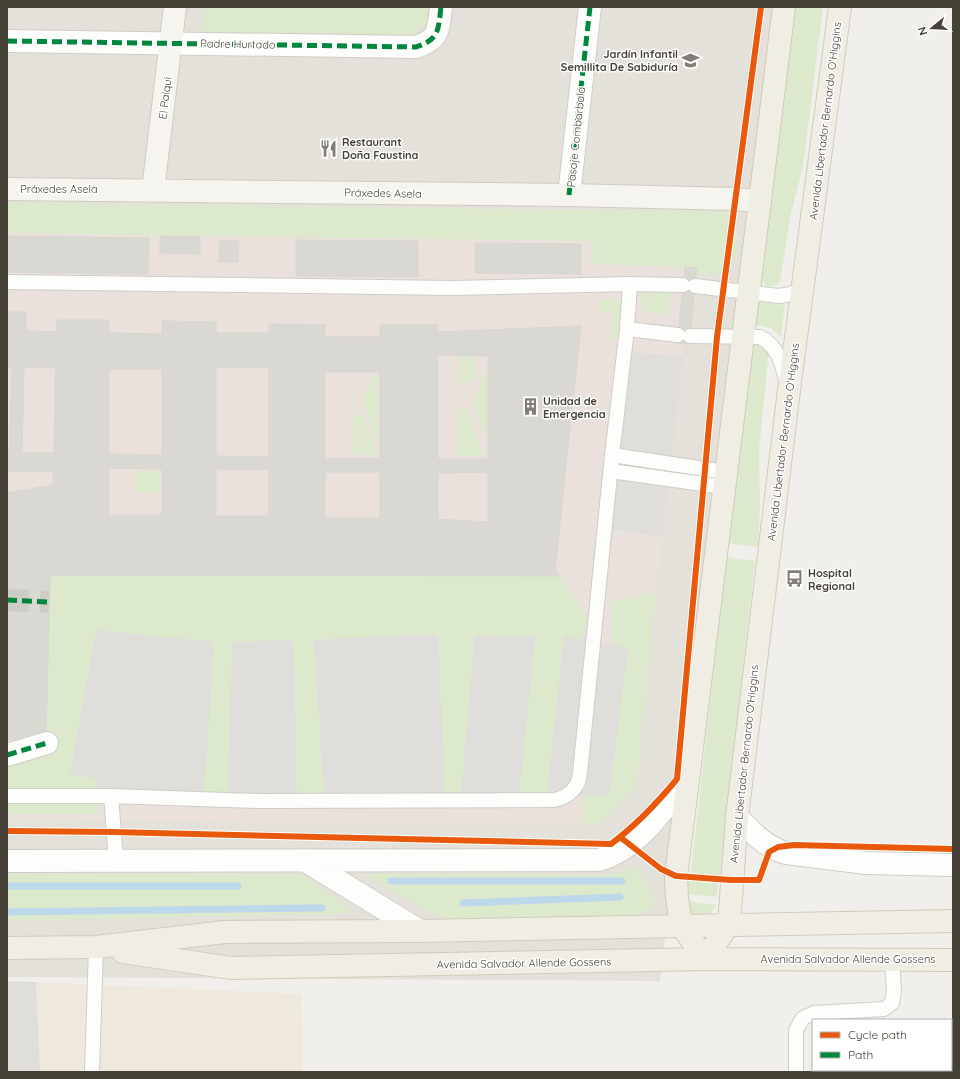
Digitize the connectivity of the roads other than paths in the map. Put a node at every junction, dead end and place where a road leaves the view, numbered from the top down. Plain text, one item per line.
1 (176, 7) edge
2 (441, 7) edge
3 (590, 7) edge
4 (784, 7) edge
5 (840, 7) edge
6 (7, 41) edge
7 (172, 43) junction
8 (7, 189) edge
9 (153, 190) junction
10 (570, 195) junction
11 (760, 201) junction
12 (7, 282) edge
13 (630, 284) junction
14 (803, 287) junction
15 (749, 294) junction
16 (627, 329) junction
17 (743, 338) junction
18 (789, 390) junction
19 (612, 455) junction
20 (611, 471) junction
21 (725, 479) junction
22 (48, 743) dead end
23 (7, 755) edge
24 (688, 777) junction
25 (7, 796) edge
26 (111, 796) junction
27 (737, 817) junction
28 (116, 860) junction
29 (304, 860) junction
30 (7, 861) edge
31 (953, 865) edge
32 (953, 921) edge
33 (729, 924) junction
34 (681, 925) junction
35 (420, 931) junction
36 (96, 947) junction
37 (7, 948) edge
38 (705, 959) junction
39 (892, 960) junction
40 (953, 960) edge
41 (92, 1072) edge
42 (796, 1072) edge

1 - 7 street, El Palqui
2 - 7 street, Padre Hurtado
3 - 10 street, Pasaje Combarbalá
4 - 11 main road
5 - 14 main road, Avenida Libertador Bernardo O'Higgins
6 - 7 street, Padre Hurtado
7 - 9 street, El Palqui
8 - 9 street, Práxedes Asela
9 - 10 street, Práxedes Asela
10 - 11 street, Práxedes Asela
11 - 15 main road
12 - 13 lane
13 - 15 lane
13 - 16 lane
14 - 15 lane
14 - 18 main road, Avenida Libertador Bernardo O'Higgins
15 - 17 main road
16 - 17 lane
16 - 19 lane
17 - 18 lane
17 - 21 main road
18 - 27 main road, Avenida Libertador Bernardo O'Higgins
19 - 20 lane
19 - 21 lane
20 - 21 lane
20 - 26 lane
21 - 24 main road
22 - 23 street
24 - 29 street
24 - 34 main road
25 - 26 lane
26 - 28 lane
27 - 31 street
27 - 33 main road, Avenida Libertador Bernardo O'Higgins
28 - 29 street
28 - 30 street
29 - 35 street
32 - 33 main road, Avenida Salvador Allende Gossens
33 - 34 main road, Avenida Salvador Allende Gossens
33 - 38 main road
34 - 35 main road, Avenida Salvador Allende Gossens
34 - 38 main road
35 - 36 main road, Avenida Salvador Allende Gossens
36 - 37 main road, Avenida Salvador Allende Gossens
36 - 38 main road, Avenida Salvador Allende Gossens
36 - 41 lane
38 - 39 main road, Avenida Salvador Allende Gossens
39 - 40 main road, Avenida Salvador Allende Gossens
39 - 42 lane

